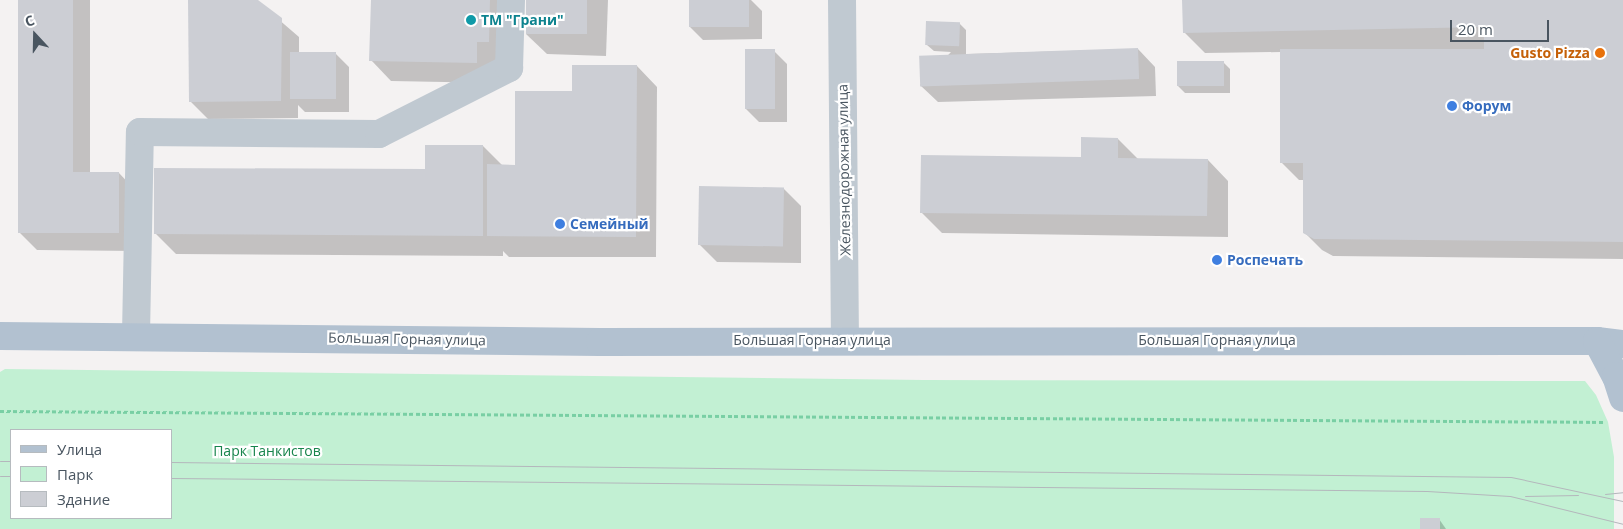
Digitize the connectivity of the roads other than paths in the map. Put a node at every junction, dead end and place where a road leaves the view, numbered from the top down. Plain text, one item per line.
1 (511, 0) edge
2 (842, 0) edge
3 (136, 335) junction
4 (0, 336) edge
5 (845, 339) junction
6 (1610, 343) edge
7 (1623, 398) edge

1 - 3 street
2 - 5 street, Железнодорожная улица
3 - 4 main road, Большая Горная улица
3 - 5 main road, Большая Горная улица
5 - 6 main road, Большая Горная улица
6 - 7 main road

